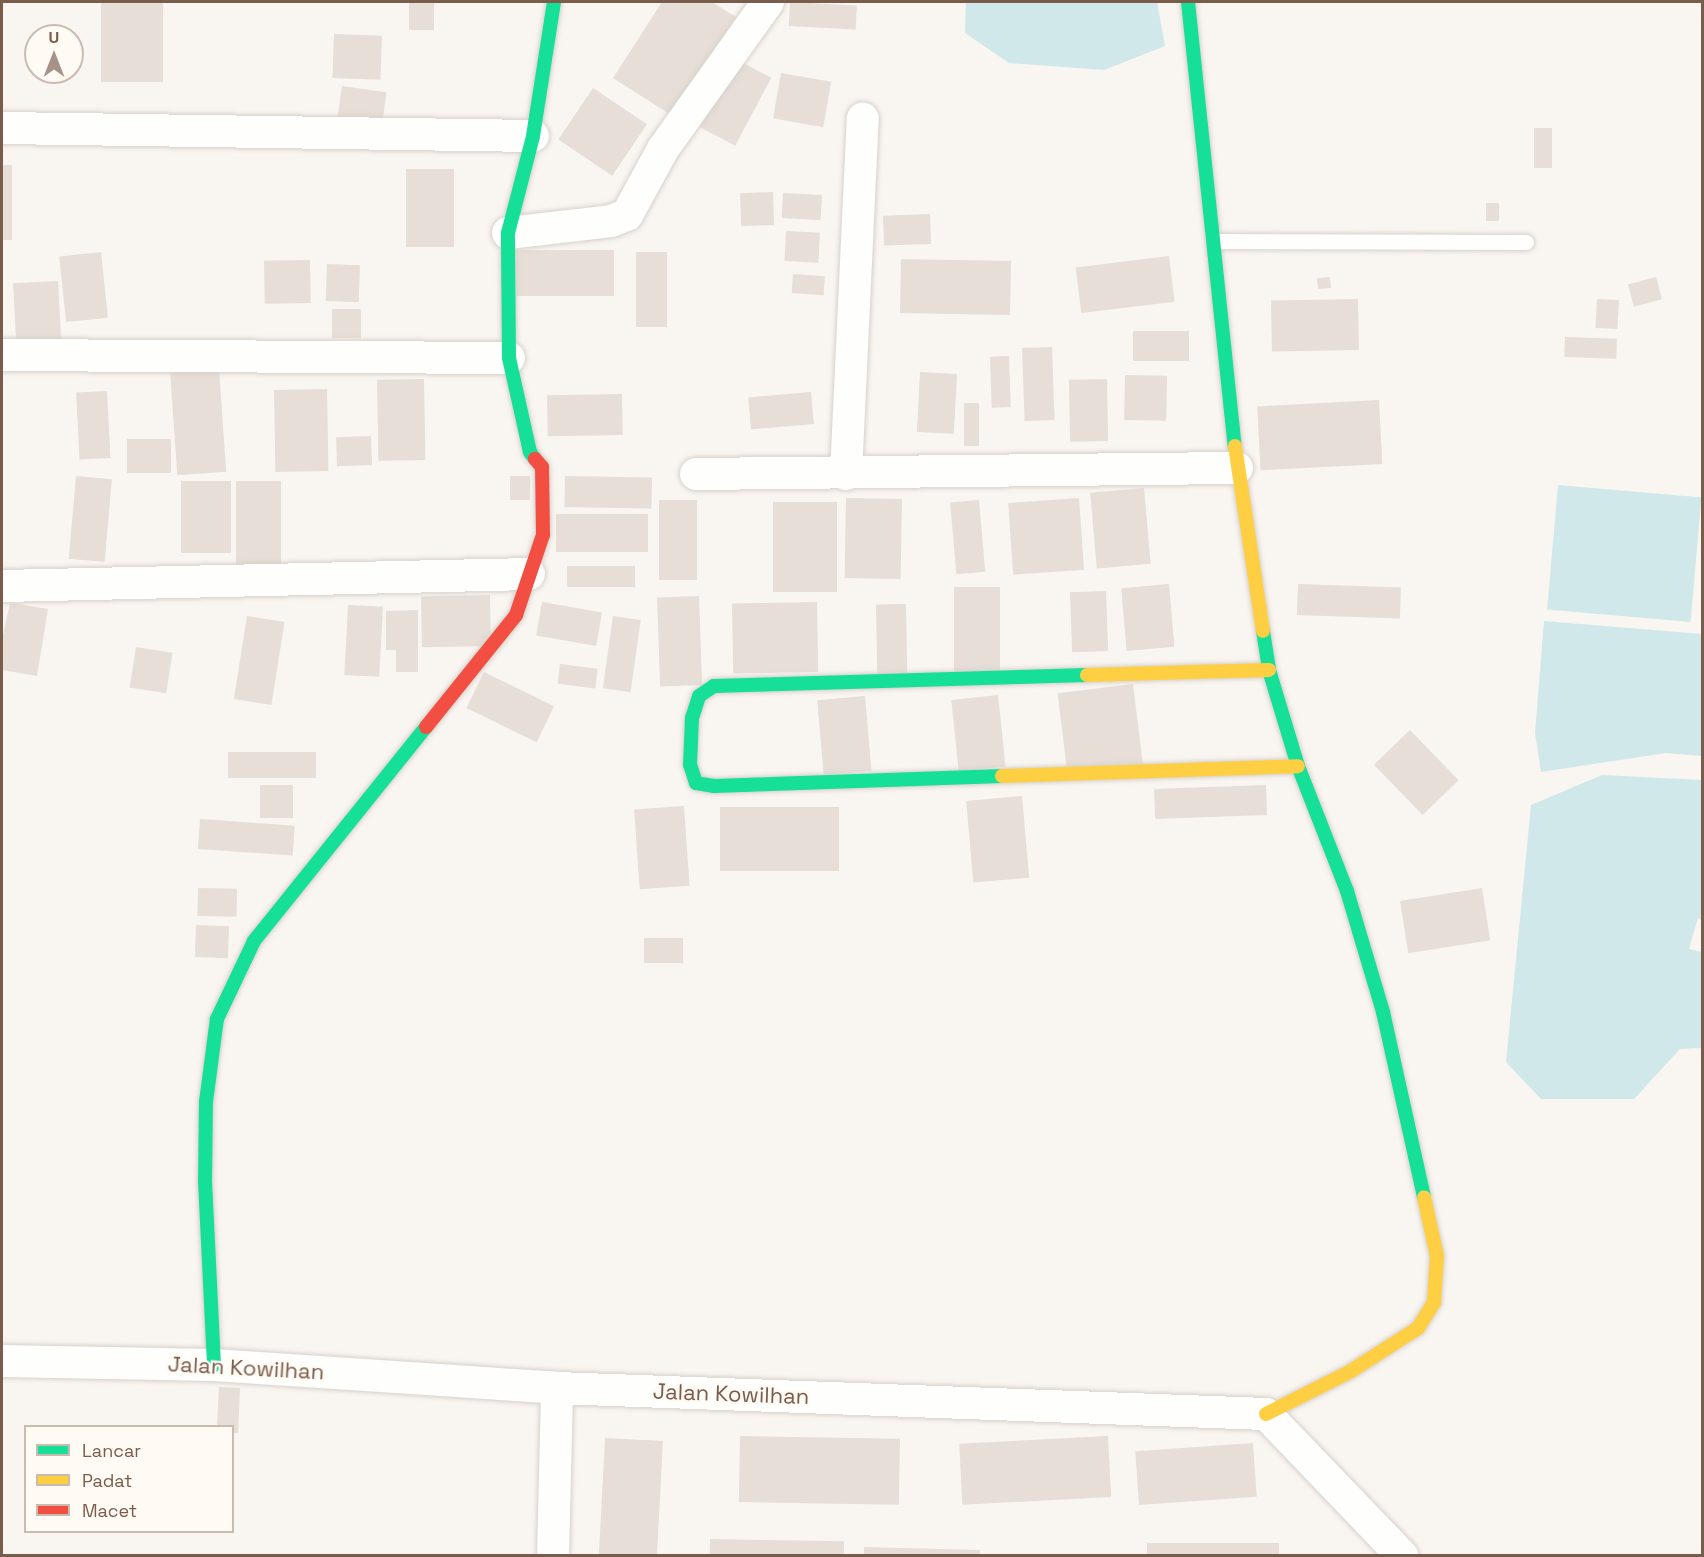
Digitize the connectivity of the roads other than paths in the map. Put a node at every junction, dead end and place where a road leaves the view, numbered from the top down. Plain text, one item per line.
1 (554, 2) edge
2 (768, 2) edge
3 (1188, 2) edge
4 (863, 117) dead end
5 (2, 128) edge
6 (533, 136) junction
7 (508, 233) junction
8 (1214, 241) junction
9 (1526, 242) dead end
10 (2, 355) edge
11 (509, 358) junction
12 (1237, 468) junction
13 (696, 474) dead end
14 (846, 474) junction
15 (529, 574) junction
16 (2, 586) edge
17 (1269, 670) junction
18 (1298, 766) junction
19 (2, 1361) edge
20 (214, 1365) junction
21 (557, 1388) junction
22 (1266, 1414) junction
23 (553, 1556) edge
24 (1402, 1556) edge

1 - 6 street
2 - 7 street
3 - 8 street
4 - 14 street
5 - 6 street
6 - 7 street
7 - 11 street
8 - 9 lane
8 - 12 street
10 - 11 street
11 - 15 street
12 - 14 street
12 - 17 street
13 - 14 street
15 - 16 street
15 - 20 street
17 - 18 street
17 - 18 street
18 - 22 street
19 - 20 street, Jalan Kowilhan
20 - 21 street, Jalan Kowilhan
21 - 22 street, Jalan Kowilhan
21 - 23 street
22 - 24 street

